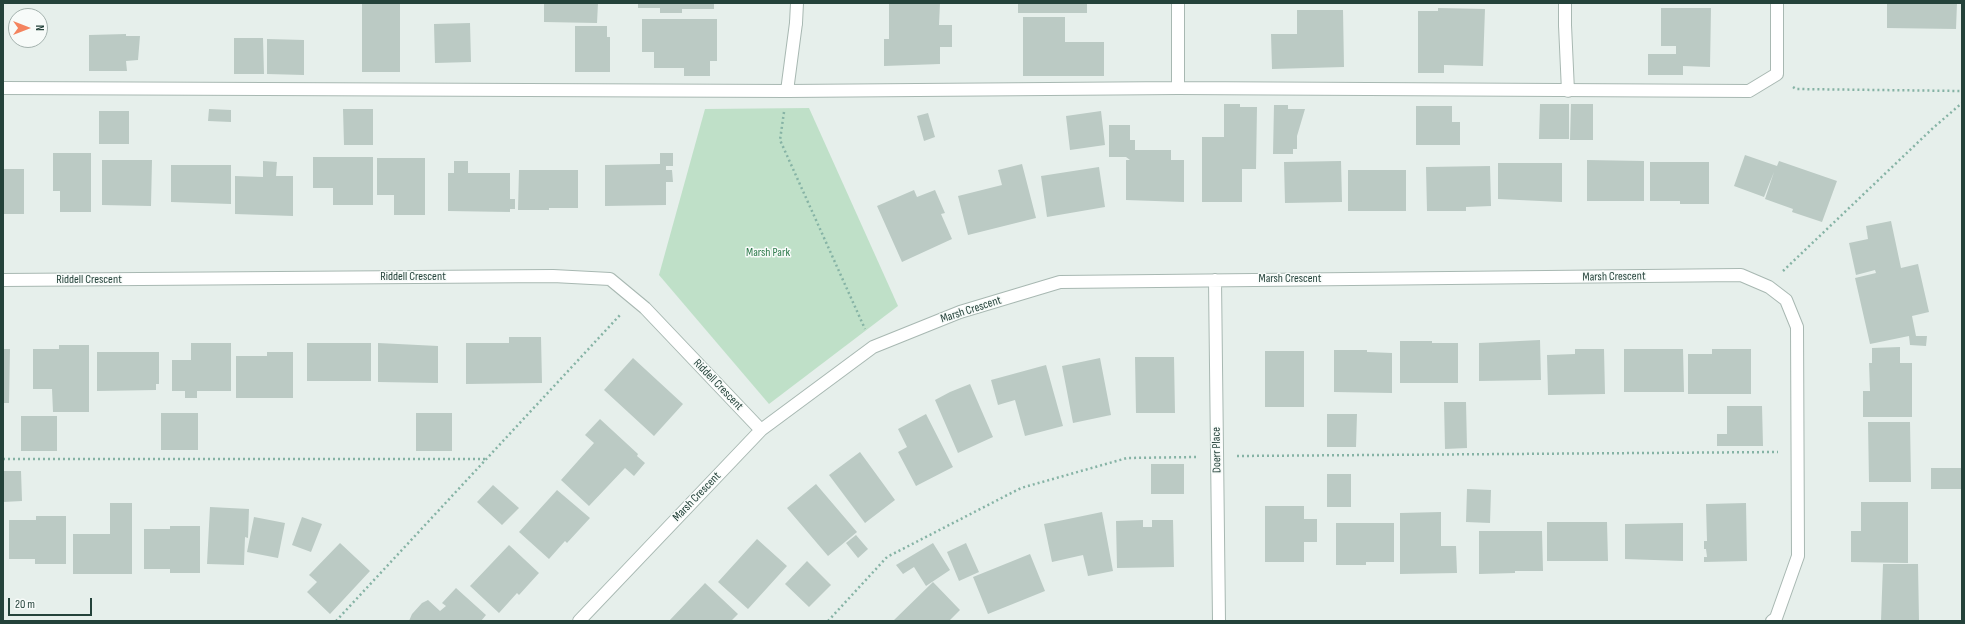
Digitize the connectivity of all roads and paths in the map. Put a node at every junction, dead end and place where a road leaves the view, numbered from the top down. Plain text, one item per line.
1 (797, 3) edge
2 (1564, 3) edge
3 (1777, 3) edge
4 (1178, 8) edge
5 (1777, 74) junction
6 (3, 88) edge
7 (1178, 88) junction
8 (787, 91) junction
9 (1568, 91) junction
10 (1962, 91) edge
11 (1962, 103) edge
12 (3, 280) edge
13 (1215, 280) junction
14 (1769, 287) junction
15 (634, 300) junction
16 (873, 347) junction
17 (761, 430) junction
18 (1798, 452) junction
19 (1217, 456) junction
20 (3, 459) edge
21 (487, 459) junction
22 (336, 621) edge
23 (578, 621) edge
24 (828, 621) edge
25 (1219, 621) edge
26 (1772, 621) edge

1 - 8 street
2 - 9 street
3 - 5 street
4 - 7 street
5 - 9 street
5 - 10 path
6 - 8 street
7 - 8 street
7 - 9 street
8 - 16 path
11 - 14 path
12 - 15 street, Riddell Crescent
13 - 14 street, Marsh Crescent
13 - 16 street, Marsh Crescent
13 - 19 street, Doerr Place
14 - 18 street, Marsh Crescent
15 - 17 street, Riddell Crescent
15 - 21 path
16 - 17 street, Marsh Crescent
17 - 23 street, Marsh Crescent
18 - 19 path
18 - 26 street, Marsh Crescent
19 - 24 path
19 - 25 street, Doerr Place
20 - 21 path
21 - 22 path

